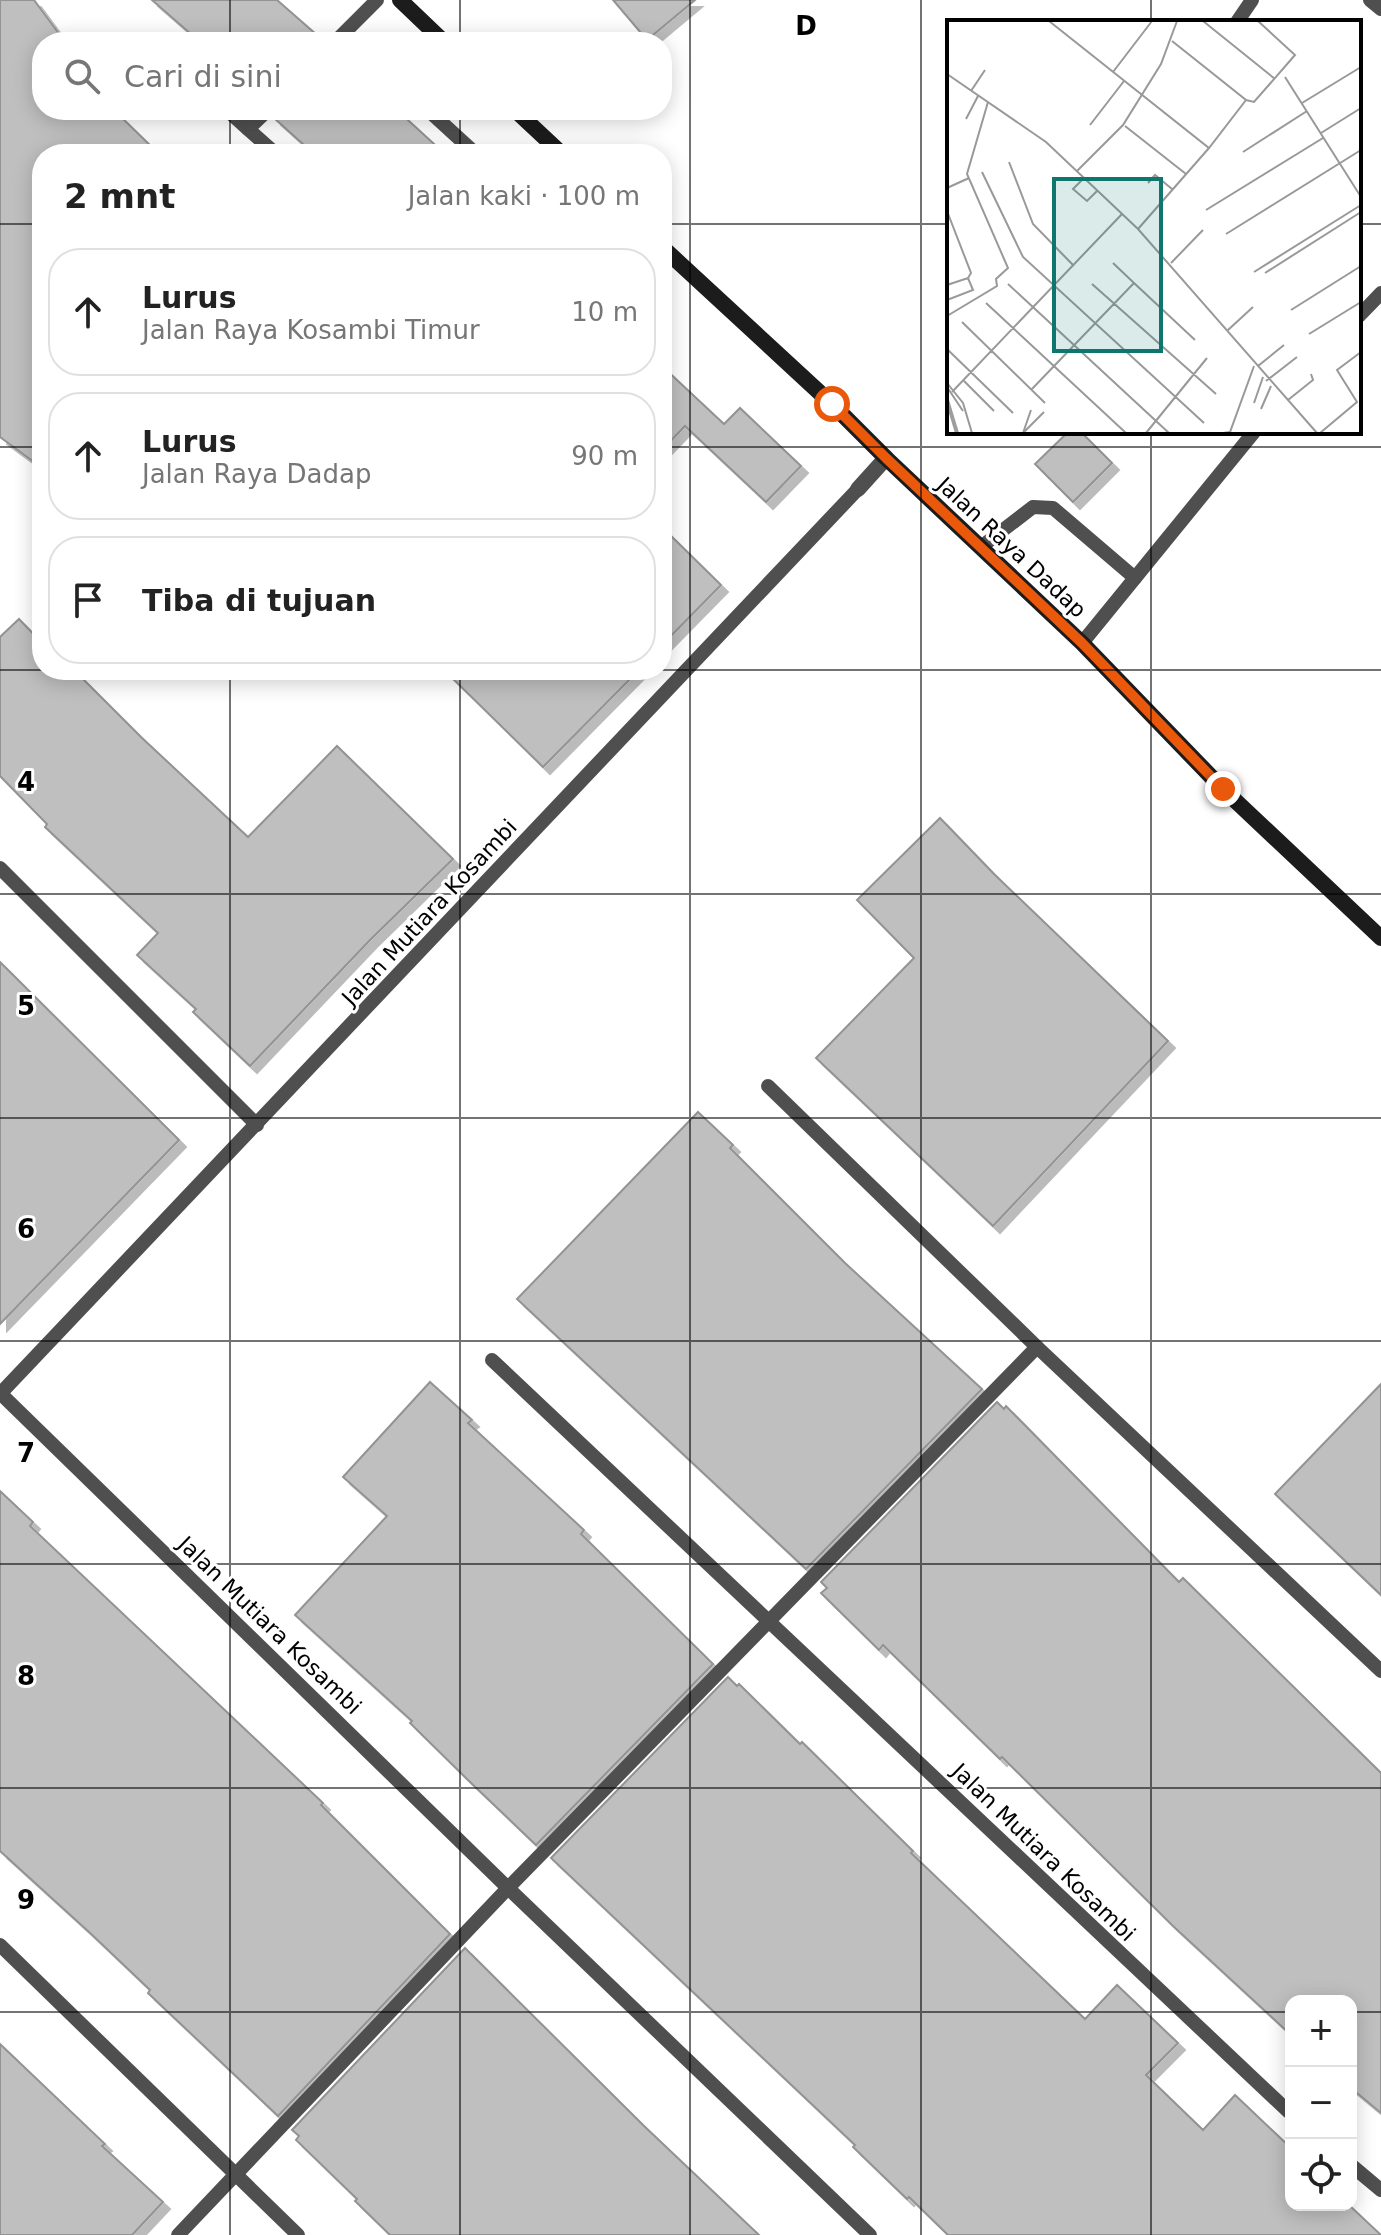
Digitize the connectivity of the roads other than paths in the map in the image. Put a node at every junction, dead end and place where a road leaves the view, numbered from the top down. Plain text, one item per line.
1 (377, 0) edge
2 (400, 0) edge
3 (1252, 0) edge
4 (1370, 0) edge
5 (1381, 9) edge
6 (1238, 20) edge
7 (351, 32) edge
8 (434, 32) edge
9 (238, 120) edge
10 (257, 120) edge
11 (439, 120) edge
12 (525, 120) edge
13 (248, 129) junction
14 (265, 144) edge
15 (465, 144) edge
16 (551, 144) edge
17 (672, 256) edge
18 (1381, 293) edge
19 (1361, 314) edge
20 (1252, 434) edge
21 (886, 458) junction
22 (858, 489) joint
23 (981, 547) junction
24 (1135, 578) junction
25 (1082, 643) junction
26 (0, 868) edge
27 (1381, 938) edge
28 (768, 1086) dead end
29 (257, 1125) junction
30 (1037, 1347) junction
31 (492, 1360) dead end
32 (0, 1393) edge
33 (768, 1620) junction
34 (1381, 1671) edge
35 (508, 1888) junction
36 (0, 1945) edge
37 (1285, 2108) edge
38 (1357, 2170) edge
39 (235, 2176) junction
40 (1381, 2190) edge
41 (178, 2235) edge
42 (298, 2235) edge
43 (870, 2235) edge

1 - 7 lane
2 - 8 main road
3 - 6 lane
4 - 5 lane
9 - 13 lane
10 - 13 lane
11 - 15 lane
12 - 16 main road
13 - 14 lane
17 - 21 main road, Jalan Raya Dadap
18 - 19 lane
20 - 24 lane
21 - 22 street, Jalan Mutiara Kosambi
21 - 23 main road, Jalan Raya Dadap
22 - 29 lane, Jalan Mutiara Kosambi
23 - 24 lane
23 - 25 main road, Jalan Raya Dadap
24 - 25 lane
25 - 27 main road, Jalan Raya Dadap
26 - 29 lane
28 - 30 lane
29 - 32 lane, Jalan Mutiara Kosambi
30 - 33 lane
30 - 34 lane
31 - 33 lane, Jalan Mutiara Kosambi
32 - 35 lane, Jalan Mutiara Kosambi
33 - 35 lane
33 - 37 lane, Jalan Mutiara Kosambi
35 - 39 lane
35 - 43 lane, Jalan Mutiara Kosambi
36 - 39 lane
38 - 40 lane
39 - 41 lane
39 - 42 lane

